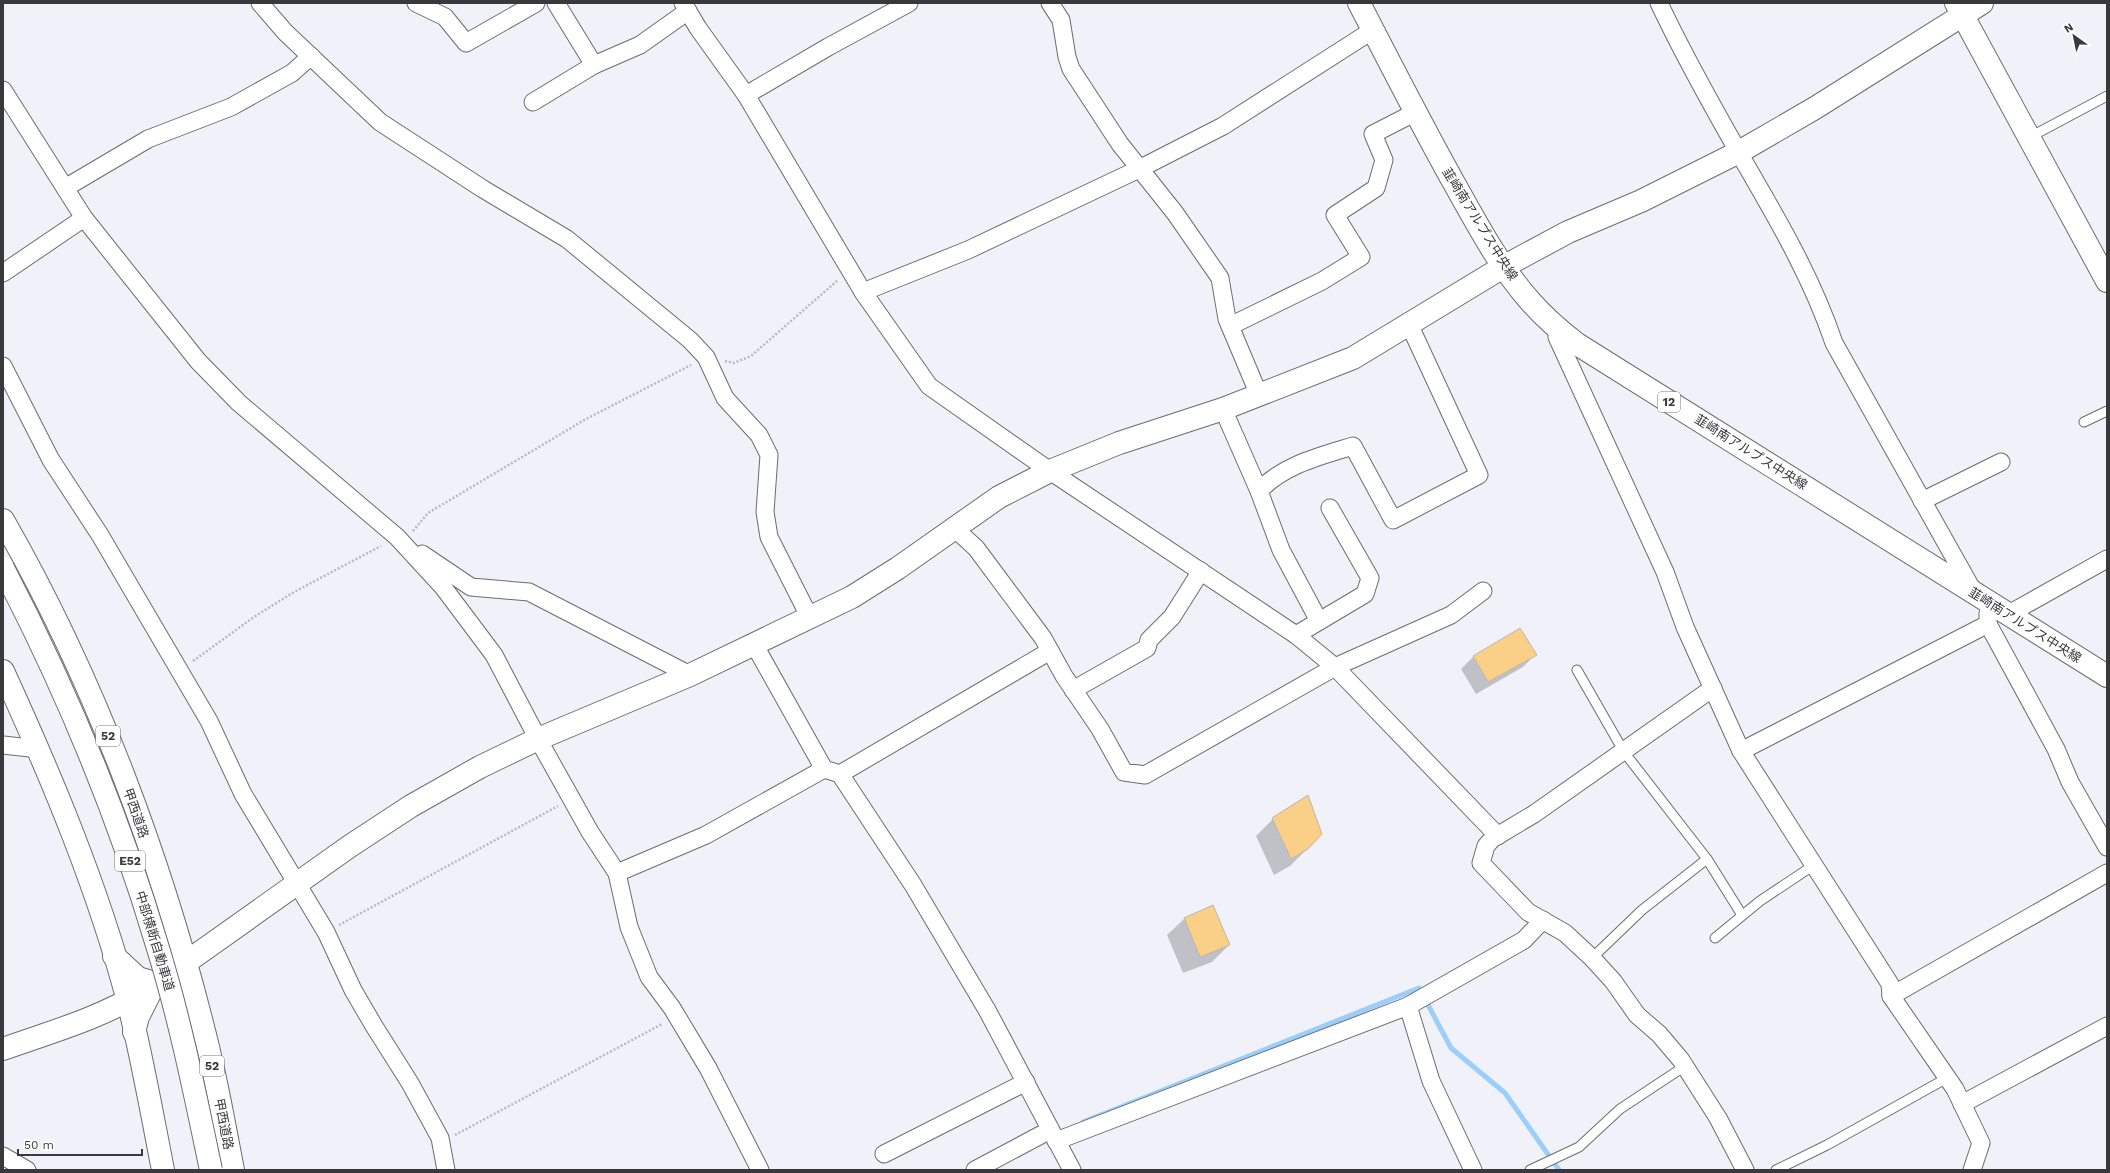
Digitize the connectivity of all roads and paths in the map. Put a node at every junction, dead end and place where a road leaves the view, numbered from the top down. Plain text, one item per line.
1 (260, 3) edge
2 (416, 3) edge
3 (536, 3) edge
4 (556, 3) edge
5 (1050, 3) edge
6 (1359, 3) edge
7 (1659, 3) edge
8 (1982, 3) edge
9 (904, 4) edge
10 (686, 7) edge
11 (1960, 9) edge
12 (1373, 30) junction
13 (311, 56) junction
14 (594, 65) junction
15 (3, 90) edge
16 (746, 95) junction
17 (2107, 96) edge
18 (533, 102) dead end
19 (1416, 112) junction
20 (2030, 137) junction
21 (1739, 152) junction
22 (1140, 168) junction
23 (65, 188) junction
24 (84, 218) junction
25 (1503, 266) junction
26 (850, 270) junction
27 (3, 273) edge
28 (2107, 281) edge
29 (863, 292) junction
30 (1409, 324) junction
31 (1230, 326) junction
32 (1557, 327) junction
33 (706, 358) junction
34 (3, 366) edge
35 (1259, 395) junction
36 (1223, 409) junction
37 (2107, 411) edge
38 (2084, 422) dead end
39 (2001, 462) dead end
40 (1050, 471) junction
41 (1259, 491) junction
42 (1922, 501) junction
43 (1330, 508) dead end
44 (3, 520) edge
45 (953, 527) junction
46 (397, 537) junction
47 (2107, 559) edge
48 (3, 568) edge
49 (1201, 571) junction
50 (1483, 591) dead end
51 (1989, 609) junction
52 (810, 618) junction
53 (1319, 622) junction
54 (1296, 635) junction
55 (754, 644) junction
56 (1050, 651) junction
57 (1335, 666) junction
58 (1577, 670) dead end
59 (3, 671) edge
60 (180, 671) junction
61 (690, 675) junction
62 (2107, 676) edge
63 (1714, 688) junction
64 (1074, 690) junction
65 (538, 739) junction
66 (3, 745) edge
67 (39, 749) junction
68 (1741, 751) junction
69 (1624, 752) junction
70 (832, 771) junction
71 (572, 799) junction
72 (1498, 836) junction
73 (2107, 847) edge
74 (1706, 860) junction
75 (1814, 865) junction
76 (617, 873) junction
77 (2107, 873) edge
78 (296, 884) junction
79 (1742, 915) junction
80 (1543, 920) junction
81 (326, 932) junction
82 (1715, 938) dead end
83 (114, 956) junction
84 (1592, 958) junction
85 (186, 964) junction
86 (155, 983) junction
87 (1891, 996) junction
88 (127, 1001) junction
89 (1412, 1004) junction
90 (677, 1016) junction
91 (2107, 1026) edge
92 (134, 1032) junction
93 (3, 1049) edge
94 (1685, 1066) junction
95 (1947, 1078) junction
96 (1026, 1082) junction
97 (1962, 1104) junction
98 (1053, 1135) junction
99 (441, 1143) junction
100 (884, 1154) dead end
101 (3, 1156) edge
102 (27, 1170) edge
103 (163, 1170) edge
104 (211, 1170) edge
105 (233, 1170) edge
106 (446, 1170) edge
107 (760, 1170) edge
108 (975, 1170) edge
109 (1072, 1170) edge
110 (1473, 1170) edge
111 (1530, 1170) edge
112 (1745, 1170) edge
113 (1776, 1170) edge
114 (1972, 1170) edge

1 - 13 street
2 - 3 street
4 - 14 street
5 - 22 street
6 - 12 main road, 韮崎南アルプス中央線 / 12
7 - 21 street
8 - 11 main road
9 - 16 street
10 - 14 street
10 - 16 street
11 - 20 main road
11 - 21 main road
12 - 19 main road, 韮崎南アルプス中央線 / 12
12 - 22 street
13 - 23 street
13 - 33 street
14 - 18 street
15 - 23 street
16 - 26 street
17 - 20 lane
19 - 25 main road, 韮崎南アルプス中央線 / 12
19 - 31 street
20 - 28 main road
21 - 25 main road
21 - 42 street
22 - 29 street
22 - 31 street
23 - 24 street
24 - 27 street
24 - 46 street
25 - 30 main road
25 - 32 main road, 韮崎南アルプス中央線 / 12
26 - 29 street
26 - 33 path
29 - 40 street
30 - 35 main road
30 - 41 street
31 - 35 street
32 - 51 main road, 韮崎南アルプス中央線 / 12
32 - 63 street
33 - 46 path
33 - 52 street
34 - 60 street
35 - 36 main road
36 - 40 main road
36 - 41 street
37 - 38 lane
39 - 42 street
40 - 45 main road
40 - 49 street
41 - 53 street
42 - 51 street
43 - 53 street
44 - 85 main road, 甲西道路 / 52
45 - 52 main road
45 - 56 street
46 - 60 path
46 - 61 street
46 - 65 street
47 - 51 street
48 - 104 main road, 中部横断自動車道 / E52, bridge
49 - 54 street
49 - 64 street
50 - 57 street
51 - 62 main road, 韮崎南アルプス中央線 / 12
51 - 68 street
51 - 73 street
52 - 55 main road
53 - 54 street
54 - 57 street
55 - 61 main road
55 - 70 street
56 - 64 street
56 - 70 street
57 - 64 street
57 - 72 street
58 - 69 lane
59 - 67 main road
60 - 78 street
61 - 65 main road
63 - 68 street
63 - 69 street
65 - 71 street
65 - 78 main road
66 - 67 street
67 - 83 main road
68 - 75 street
69 - 72 street
69 - 74 lane
70 - 76 street
70 - 96 street
71 - 76 street
71 - 81 path
72 - 80 street
74 - 79 lane
74 - 84 lane
75 - 79 lane
75 - 87 street
76 - 90 street
77 - 87 street
78 - 81 street
78 - 85 main road
79 - 82 lane
80 - 84 street
80 - 89 street
81 - 99 street
83 - 86 main road
83 - 88 main road
84 - 94 street
85 - 86 main road
85 - 105 main road, 甲西道路 / 52
86 - 88 main road
86 - 92 main road
87 - 95 street
88 - 92 main road
88 - 93 main road
89 - 98 street
89 - 110 street
90 - 99 path
90 - 107 street
91 - 97 street
92 - 103 main road
94 - 111 lane
94 - 112 street
95 - 97 street
95 - 113 lane
96 - 98 street
96 - 100 street
97 - 114 street
98 - 108 street
98 - 109 street
99 - 106 street
101 - 102 street

